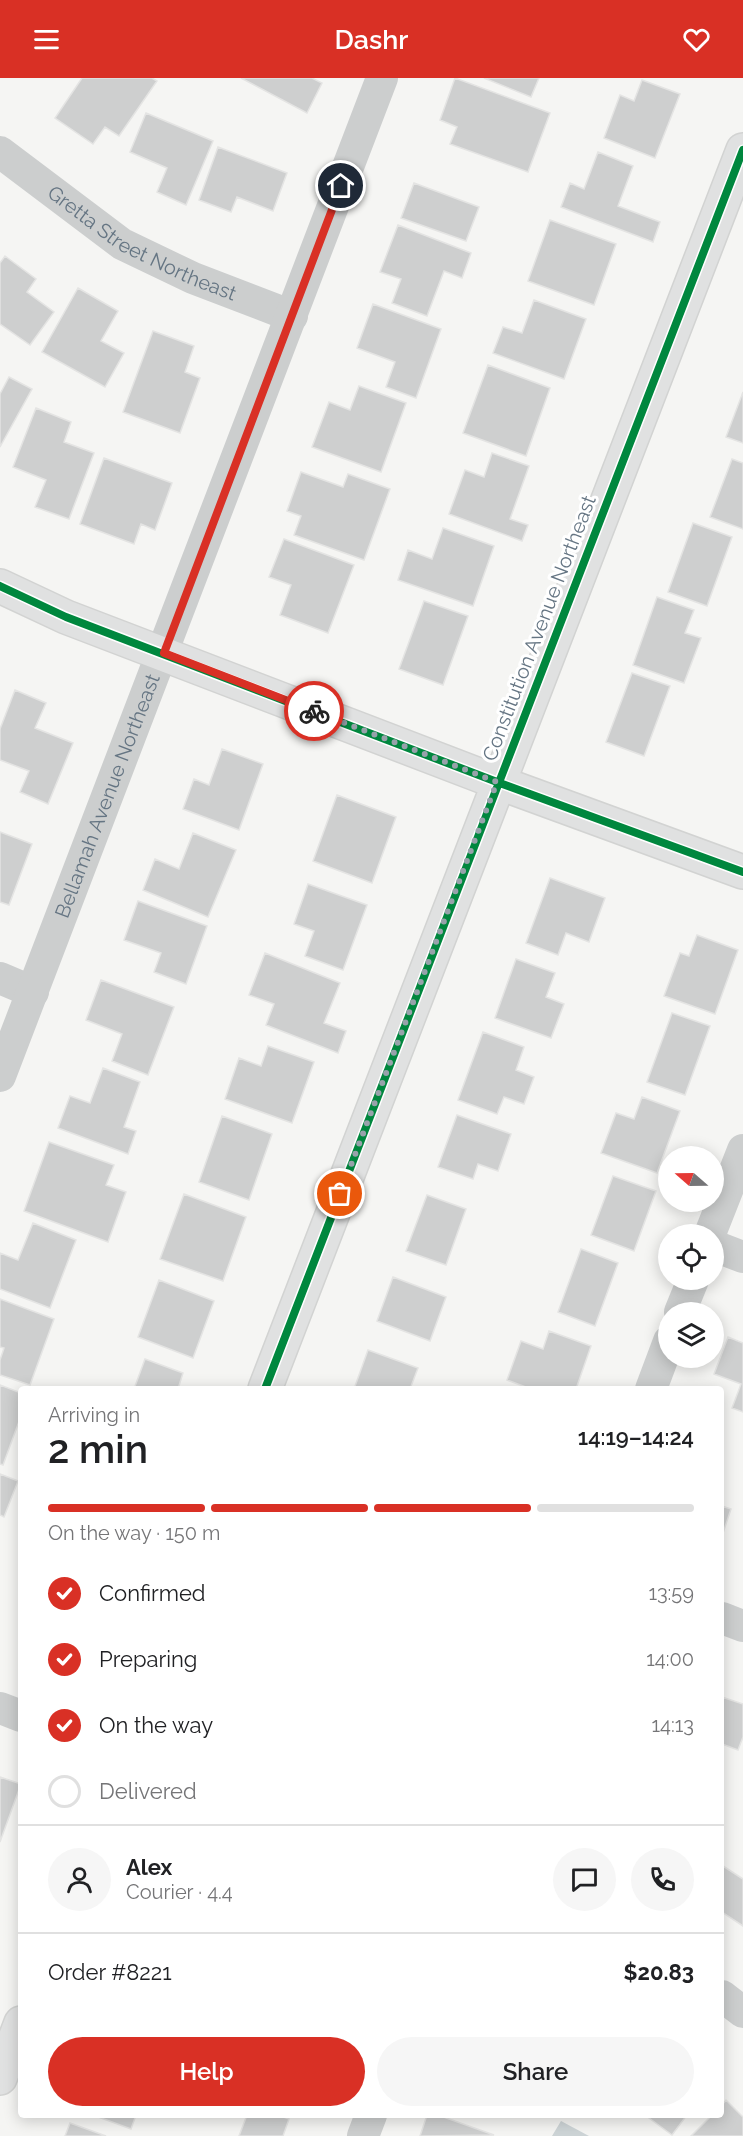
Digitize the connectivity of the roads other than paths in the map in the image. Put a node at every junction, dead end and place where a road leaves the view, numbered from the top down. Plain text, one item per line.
1 (382, 78) edge
2 (743, 150) edge
3 (0, 152) edge
4 (292, 316) junction
5 (0, 586) edge
6 (164, 653) junction
7 (497, 782) junction
8 (743, 872) edge
9 (0, 978) edge
10 (33, 992) junction
11 (0, 1076) edge
12 (743, 1150) edge
13 (714, 1224) edge
14 (724, 1250) edge
15 (743, 1257) edge
16 (659, 1368) edge
17 (266, 1386) edge
18 (652, 1386) edge
19 (724, 1619) edge
20 (743, 1626) edge
21 (0, 1708) edge
22 (18, 1715) edge
23 (724, 1998) edge
24 (743, 2012) edge
25 (18, 2031) edge
26 (0, 2078) edge
27 (370, 2118) edge
28 (363, 2136) edge

1 - 4 street, Bellamah Avenue Northeast
2 - 7 street, Constitution Avenue Northeast
3 - 4 street, Gretta Street Northeast
4 - 6 street, Bellamah Avenue Northeast
5 - 6 street
6 - 7 street
6 - 10 street, Bellamah Avenue Northeast
7 - 8 street
7 - 17 street, Constitution Avenue Northeast
9 - 10 street
10 - 11 street, Bellamah Avenue Northeast
12 - 13 street
14 - 15 street
16 - 18 street
19 - 20 street
21 - 22 street
23 - 24 street
25 - 26 street
27 - 28 street

